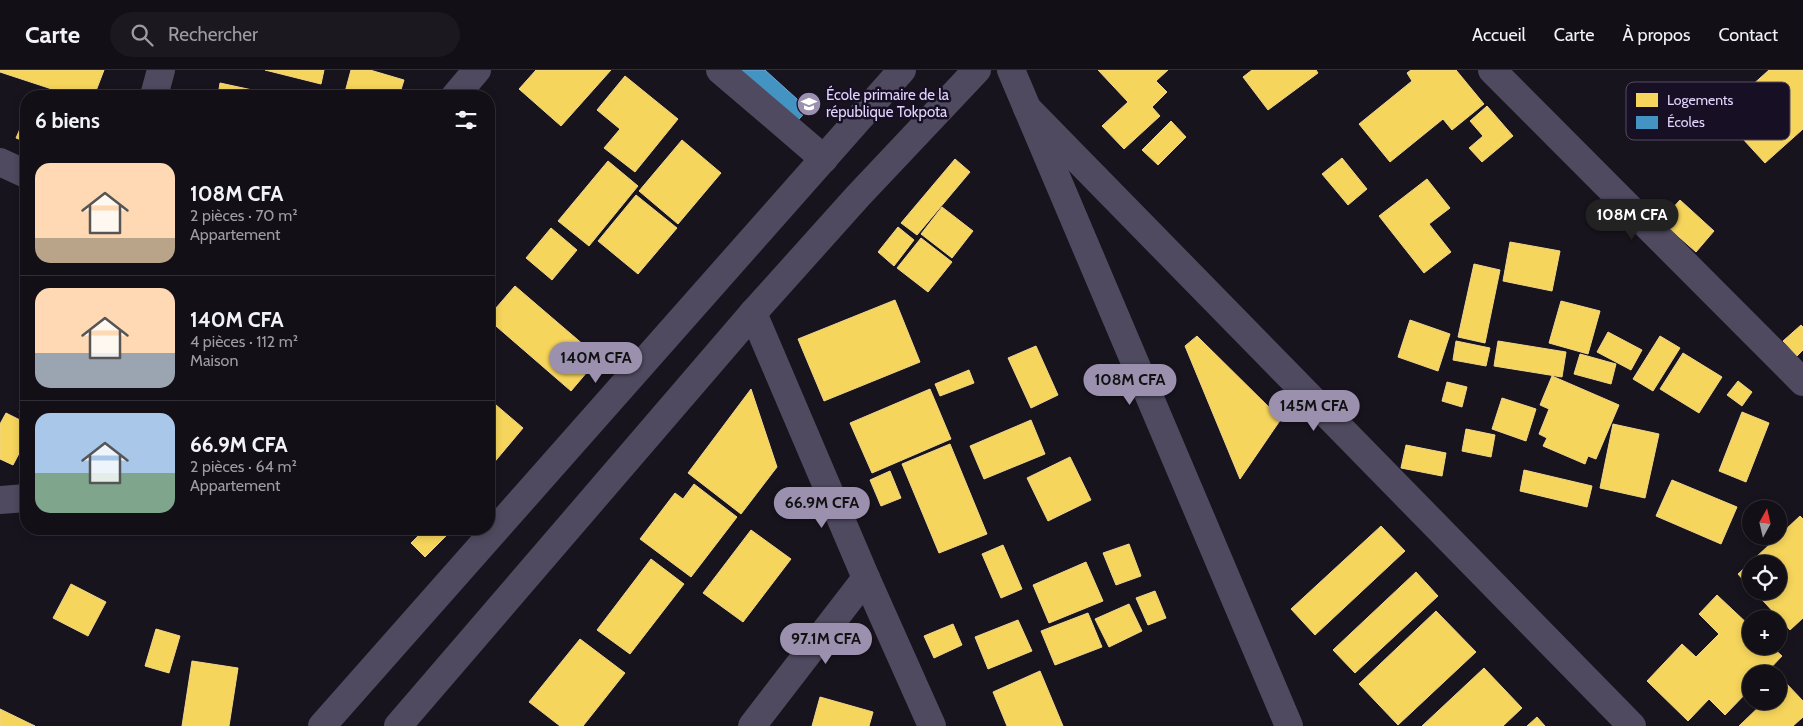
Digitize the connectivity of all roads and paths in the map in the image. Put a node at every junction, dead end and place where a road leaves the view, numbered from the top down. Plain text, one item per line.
1 (161, 70) edge
2 (477, 70) edge
3 (720, 70) edge
4 (902, 70) edge
5 (977, 70) edge
6 (1011, 70) edge
7 (1492, 70) edge
8 (156, 90) edge
9 (460, 90) edge
10 (1027, 108) junction
11 (824, 159) junction
12 (0, 162) edge
13 (20, 171) edge
14 (753, 314) junction
15 (1803, 382) edge
16 (20, 498) edge
17 (0, 500) edge
18 (495, 531) edge
19 (491, 535) edge
20 (866, 578) junction
21 (322, 726) edge
22 (398, 726) edge
23 (752, 726) edge
24 (932, 726) edge
25 (1289, 726) edge
26 (1632, 726) edge

1 - 8 street
2 - 9 street
3 - 11 street
4 - 11 street
5 - 14 street
6 - 10 street
7 - 15 street
10 - 25 street
10 - 26 street
11 - 18 street
12 - 13 street
14 - 20 street
14 - 22 street
16 - 17 street
19 - 21 street
20 - 23 street
20 - 24 street

